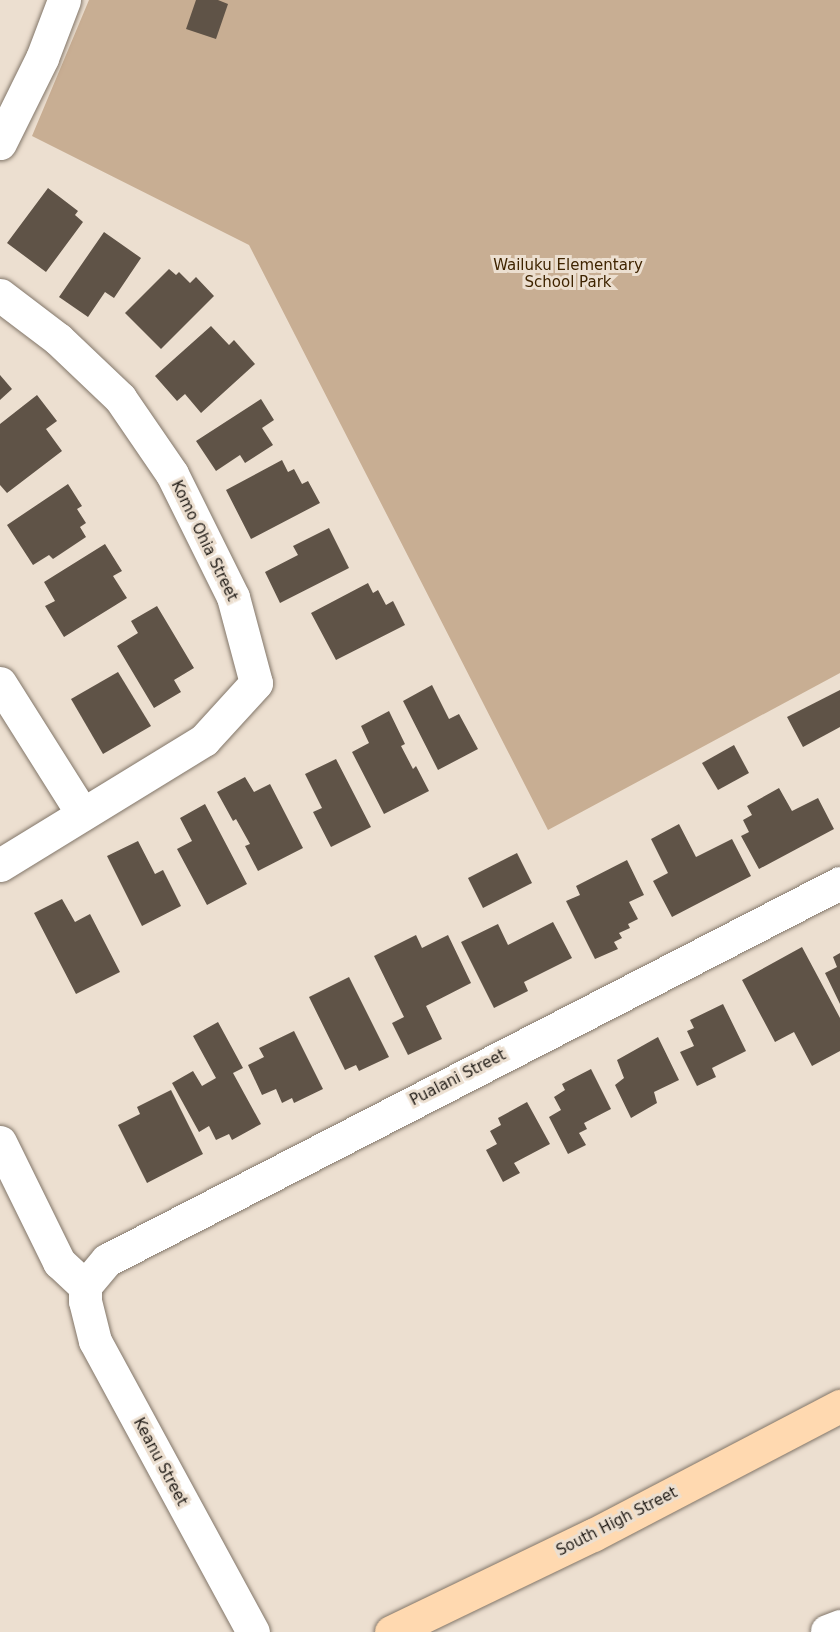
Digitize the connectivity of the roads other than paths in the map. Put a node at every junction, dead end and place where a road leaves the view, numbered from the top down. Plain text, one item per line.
1 (64, 0) edge
2 (0, 143) edge
3 (0, 295) edge
4 (0, 683) edge
5 (82, 813) junction
6 (0, 865) edge
7 (840, 883) edge
8 (0, 1142) edge
9 (85, 1286) junction
10 (840, 1406) edge
11 (840, 1626) edge
12 (827, 1631) edge
13 (253, 1632) edge
14 (391, 1632) edge

1 - 2 street
3 - 5 street, Komo Ohia Street
4 - 5 street
5 - 6 street, Komo Ohia Street
7 - 9 street, Pualani Street
8 - 9 street
9 - 13 street, Keanu Street
10 - 14 main road, South High Street
11 - 12 street

